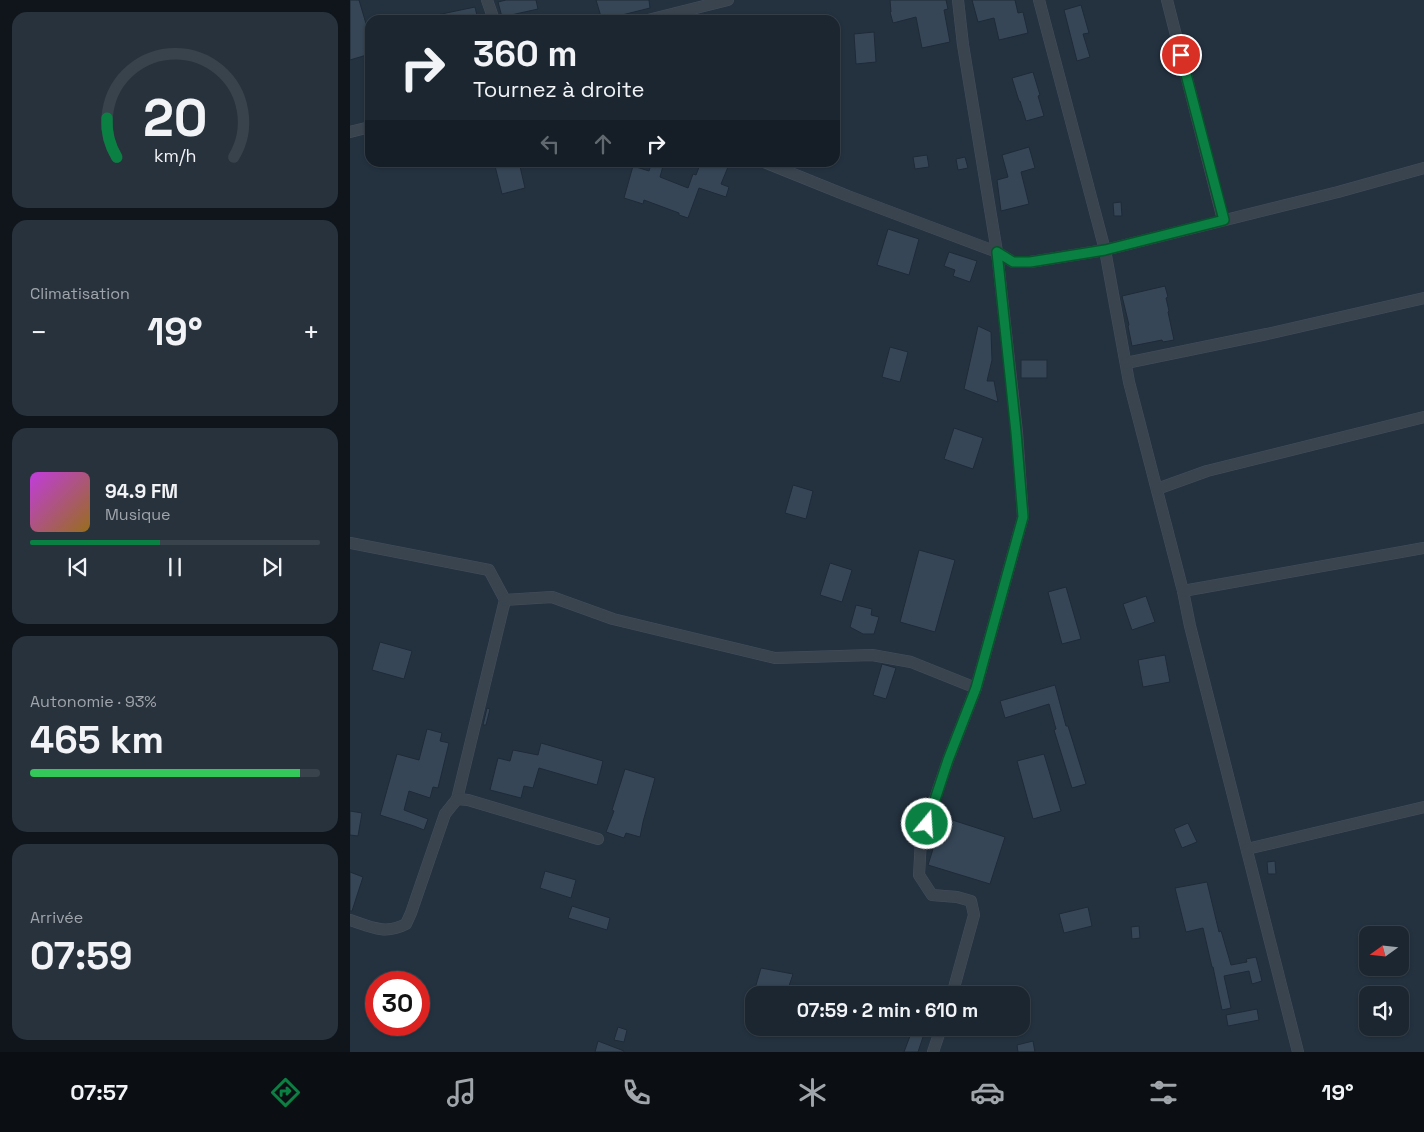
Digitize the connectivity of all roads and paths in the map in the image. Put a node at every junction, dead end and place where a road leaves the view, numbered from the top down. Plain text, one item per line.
1 (487, 0) edge
2 (728, 0) edge
3 (958, 0) edge
4 (1040, 0) edge
5 (1167, 0) edge
6 (492, 15) edge
7 (668, 15) edge
8 (365, 128) edge
9 (350, 132) edge
10 (776, 167) edge
11 (1424, 168) edge
12 (1224, 220) junction
13 (1105, 250) junction
14 (997, 252) junction
15 (1424, 298) edge
16 (1126, 363) junction
17 (1424, 417) edge
18 (1157, 489) junction
19 (350, 543) edge
20 (1424, 548) edge
21 (1183, 591) junction
22 (505, 600) junction
23 (976, 688) junction
24 (457, 799) junction
25 (1424, 807) edge
26 (598, 839) dead end
27 (1247, 849) junction
28 (350, 920) edge
29 (955, 986) edge
30 (938, 1036) edge
31 (933, 1052) edge
32 (1298, 1052) edge

1 - 6 street
2 - 7 street
3 - 14 street
4 - 13 street
5 - 12 street
8 - 9 street
10 - 14 street
11 - 12 street
12 - 13 street
13 - 14 street
13 - 16 street
14 - 23 street
15 - 16 street
16 - 18 street
17 - 18 street
18 - 21 street
19 - 22 street
20 - 21 street
21 - 27 street
22 - 23 street
22 - 24 street
23 - 29 street
24 - 26 street
24 - 28 street
25 - 27 street
27 - 32 street
30 - 31 street

